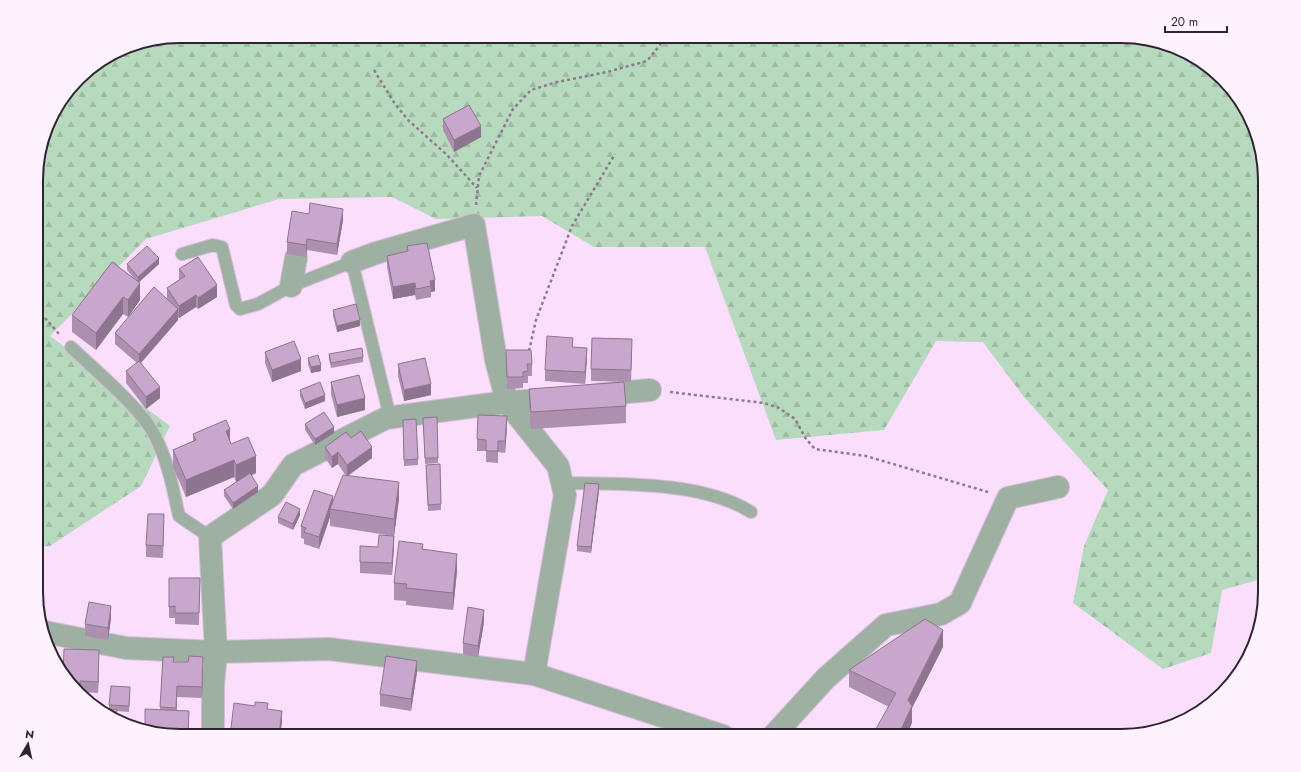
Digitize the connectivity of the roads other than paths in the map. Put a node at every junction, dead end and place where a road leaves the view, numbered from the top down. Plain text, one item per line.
1 (182, 254) dead end
2 (296, 258) dead end
3 (352, 262) junction
4 (291, 286) junction
5 (71, 347) road end
6 (650, 390) road end
7 (507, 402) junction
8 (390, 417) junction
9 (562, 483) junction
10 (1058, 487) dead end
11 (751, 512) dead end
12 (210, 537) junction
13 (50, 633) edge
14 (216, 652) junction
15 (534, 674) junction
16 (213, 729) edge
17 (702, 729) edge
18 (779, 729) edge

1 - 4 lane
2 - 4 street
3 - 4 lane
3 - 7 street
3 - 8 lane
5 - 12 lane
6 - 7 street
7 - 8 street
7 - 9 street
8 - 12 street
9 - 11 lane
9 - 15 street
10 - 18 street
12 - 14 street
13 - 14 street
14 - 15 street
14 - 16 street
15 - 17 street

